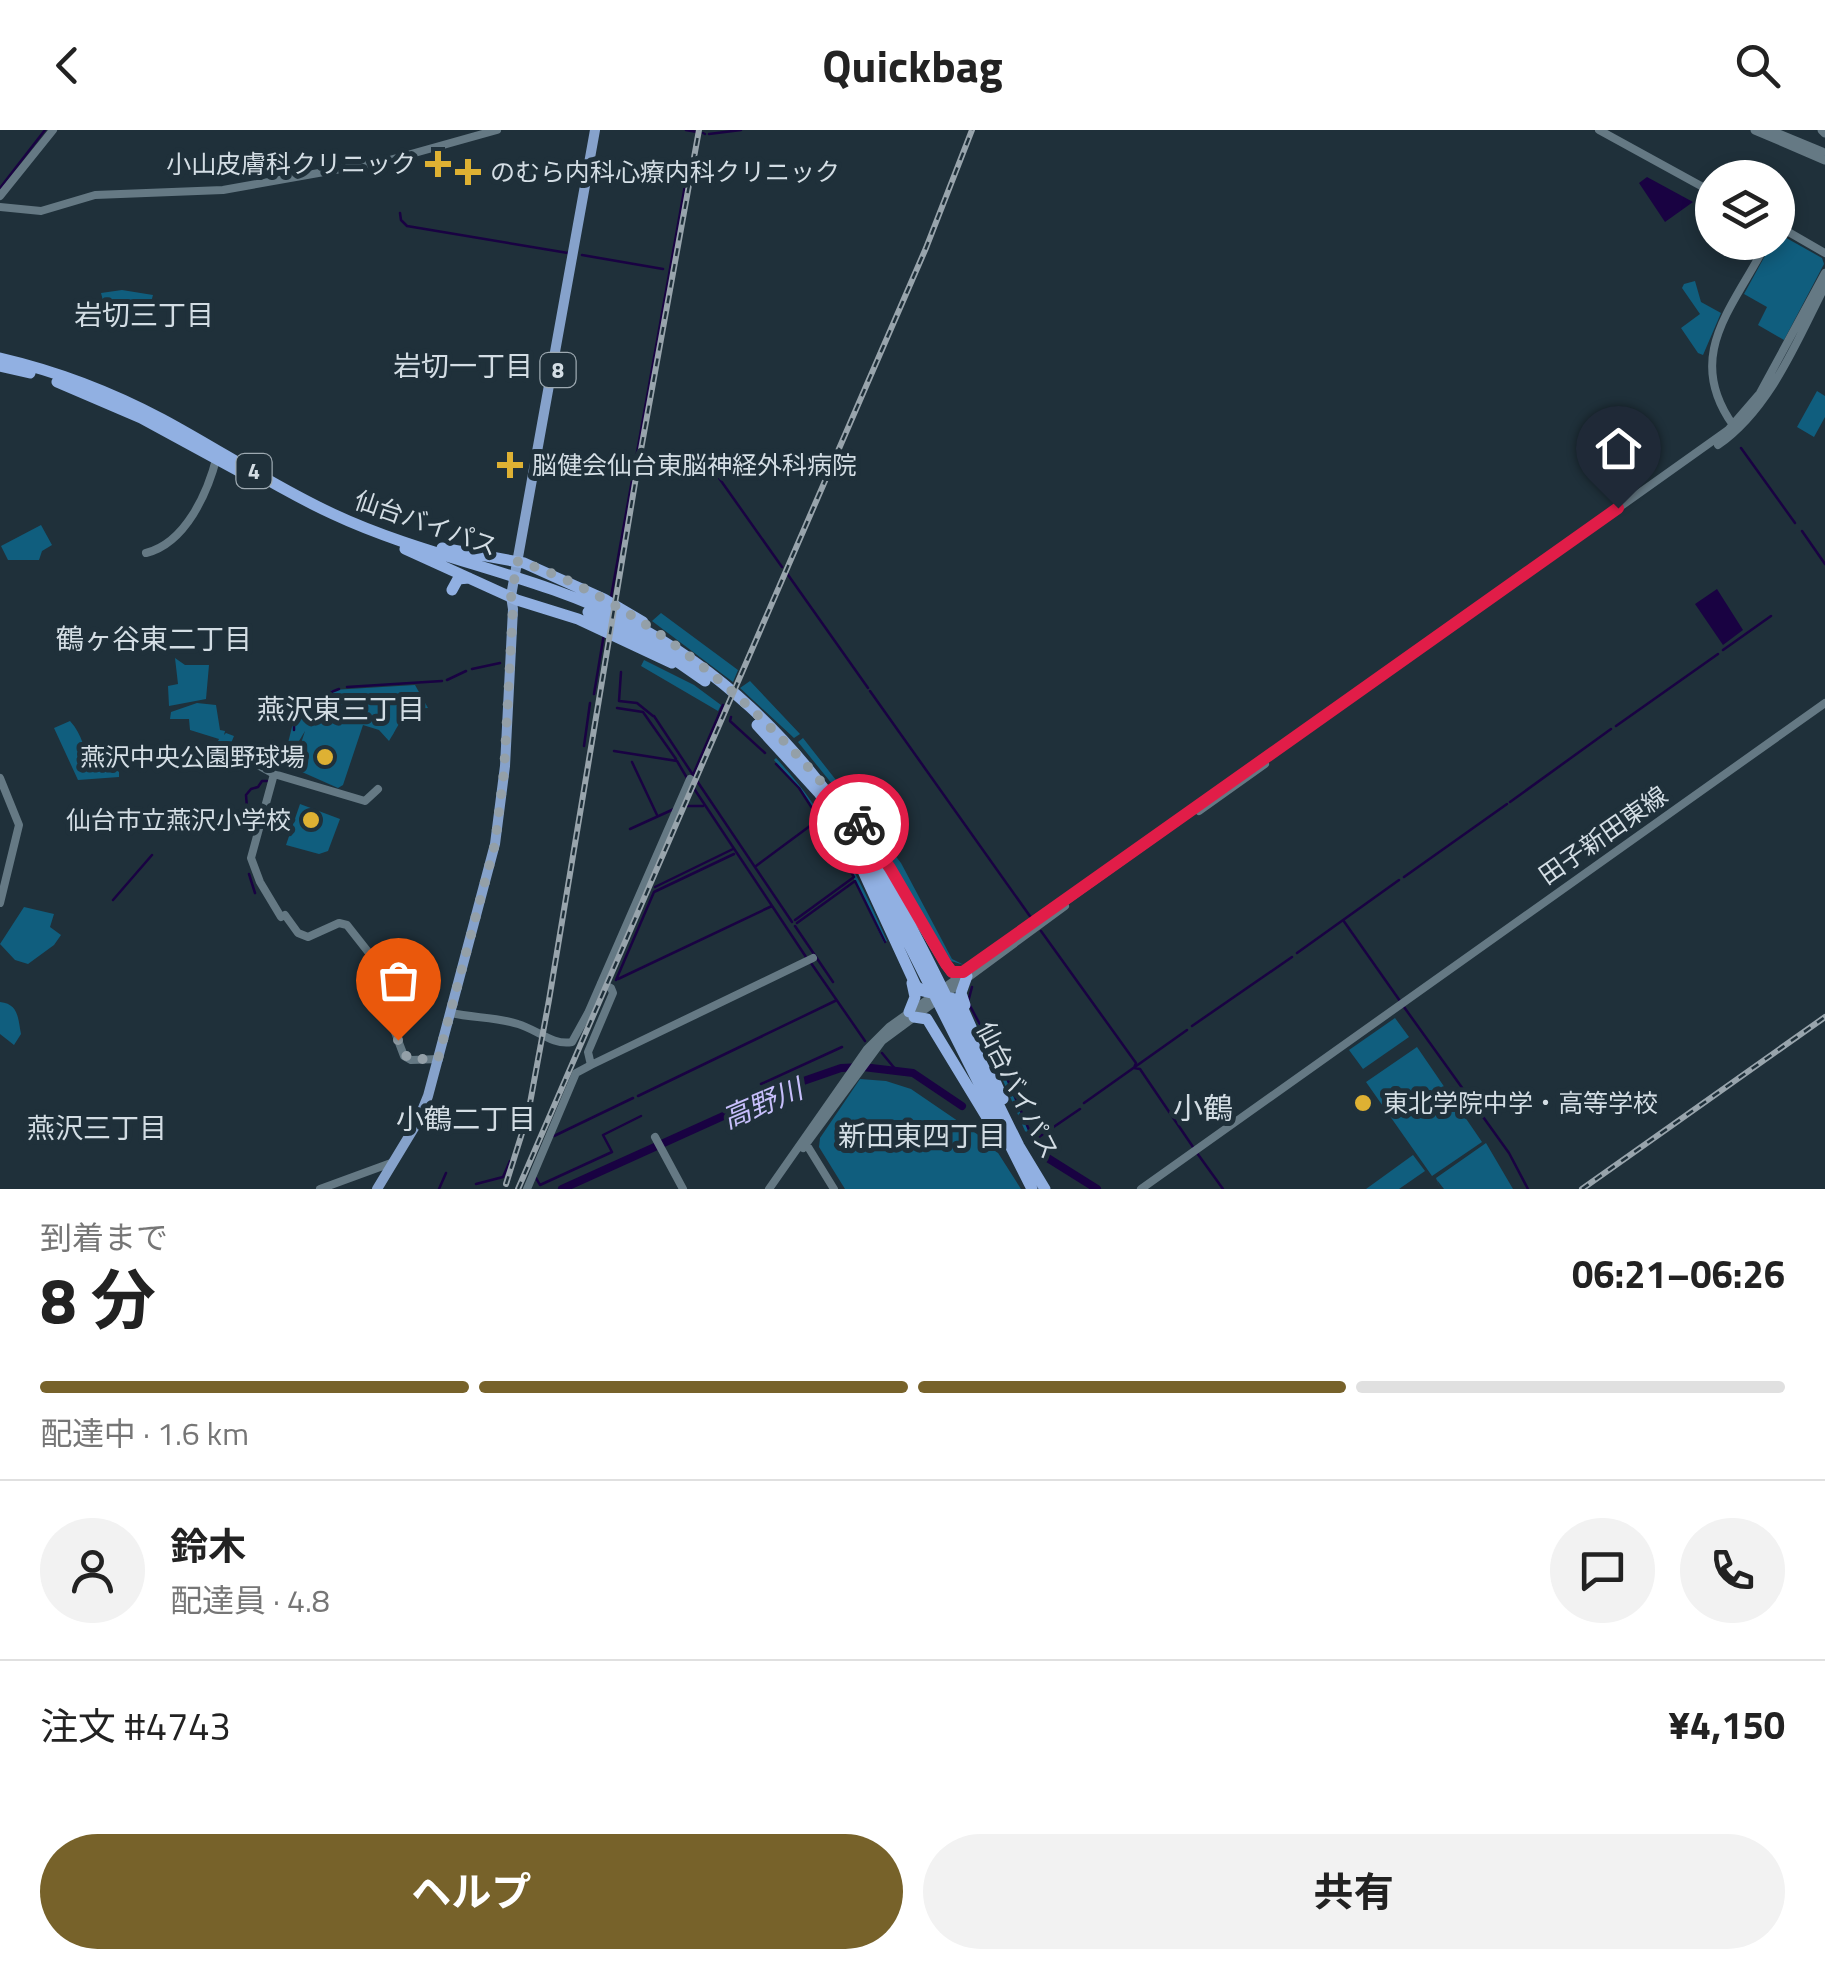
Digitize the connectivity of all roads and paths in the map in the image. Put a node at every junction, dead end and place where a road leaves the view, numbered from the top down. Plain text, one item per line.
1 (54, 130) edge
2 (497, 130) edge
3 (598, 130) edge
4 (1600, 130) edge
5 (1755, 130) edge
6 (1769, 130) edge
7 (1825, 157) edge
8 (1695, 183) edge
9 (0, 196) edge
10 (0, 207) edge
11 (1795, 236) edge
12 (1825, 253) edge
13 (1758, 260) edge
14 (1825, 273) edge
15 (1825, 286) edge
16 (0, 358) edge
17 (0, 366) edge
18 (1734, 425) junction
19 (217, 455) junction
20 (406, 546) junction
21 (146, 553) dead end
22 (521, 562) junction
23 (514, 601) junction
24 (602, 614) junction
25 (632, 630) junction
26 (1825, 703) edge
27 (229, 749) dead end
28 (274, 774) junction
29 (0, 778) edge
30 (690, 780) dead end
31 (378, 790) dead end
32 (822, 791) junction
33 (3, 881) edge
34 (0, 902) edge
35 (940, 955) junction
36 (811, 960) dead end
37 (904, 962) junction
38 (965, 974) junction
39 (601, 983) junction
40 (938, 994) junction
41 (451, 1013) junction
42 (911, 1014) junction
43 (969, 1018) junction
44 (939, 1036) junction
45 (438, 1059) junction
46 (590, 1065) junction
47 (655, 1138) dead end
48 (804, 1144) junction
49 (393, 1164) junction
50 (1026, 1169) junction
51 (320, 1189) edge
52 (378, 1189) edge
53 (527, 1189) edge
54 (683, 1189) edge
55 (772, 1189) edge
56 (831, 1189) edge
57 (1032, 1189) edge
58 (1045, 1189) edge
59 (1141, 1189) edge

1 - 9 street
2 - 10 street
3 - 22 main road, 8
4 - 8 street
5 - 7 main road
6 - 7 main road
11 - 12 street
13 - 18 street
14 - 18 street
15 - 38 street
16 - 19 highway, 仙台バイパス / 4
17 - 19 highway, 仙台バイパス / 4
18 - 38 street
19 - 20 highway, 仙台バイパス / 4
19 - 21 street
20 - 22 highway
20 - 23 highway
20 - 24 highway, 仙台バイパス / 4
22 - 23 main road, 8
22 - 24 highway
23 - 24 highway
23 - 41 main road, 8
24 - 25 highway
24 - 25 highway, 仙台バイパス / 4
25 - 32 highway, 仙台バイパス / 4
26 - 59 street, 田子新田東線
27 - 28 street
28 - 31 street
28 - 45 street
29 - 33 street
30 - 39 street
32 - 35 highway
32 - 37 highway
32 - 40 highway, 仙台バイパス / 4
33 - 34 street
35 - 38 highway
35 - 40 highway
36 - 46 street
37 - 40 highway
37 - 42 highway
38 - 40 street
38 - 43 highway
39 - 41 street
39 - 46 street
40 - 42 street
40 - 43 highway
40 - 44 highway
40 - 50 highway, 仙台バイパス / 4
41 - 45 main road, 8
42 - 44 highway
42 - 48 street
43 - 50 highway
44 - 50 highway
45 - 49 main road, 8
46 - 53 street
47 - 54 street
48 - 55 street
48 - 56 street
49 - 51 street
49 - 52 main road, 8
50 - 57 highway, 仙台バイパス / 4
50 - 58 highway, 仙台バイパス / 4

